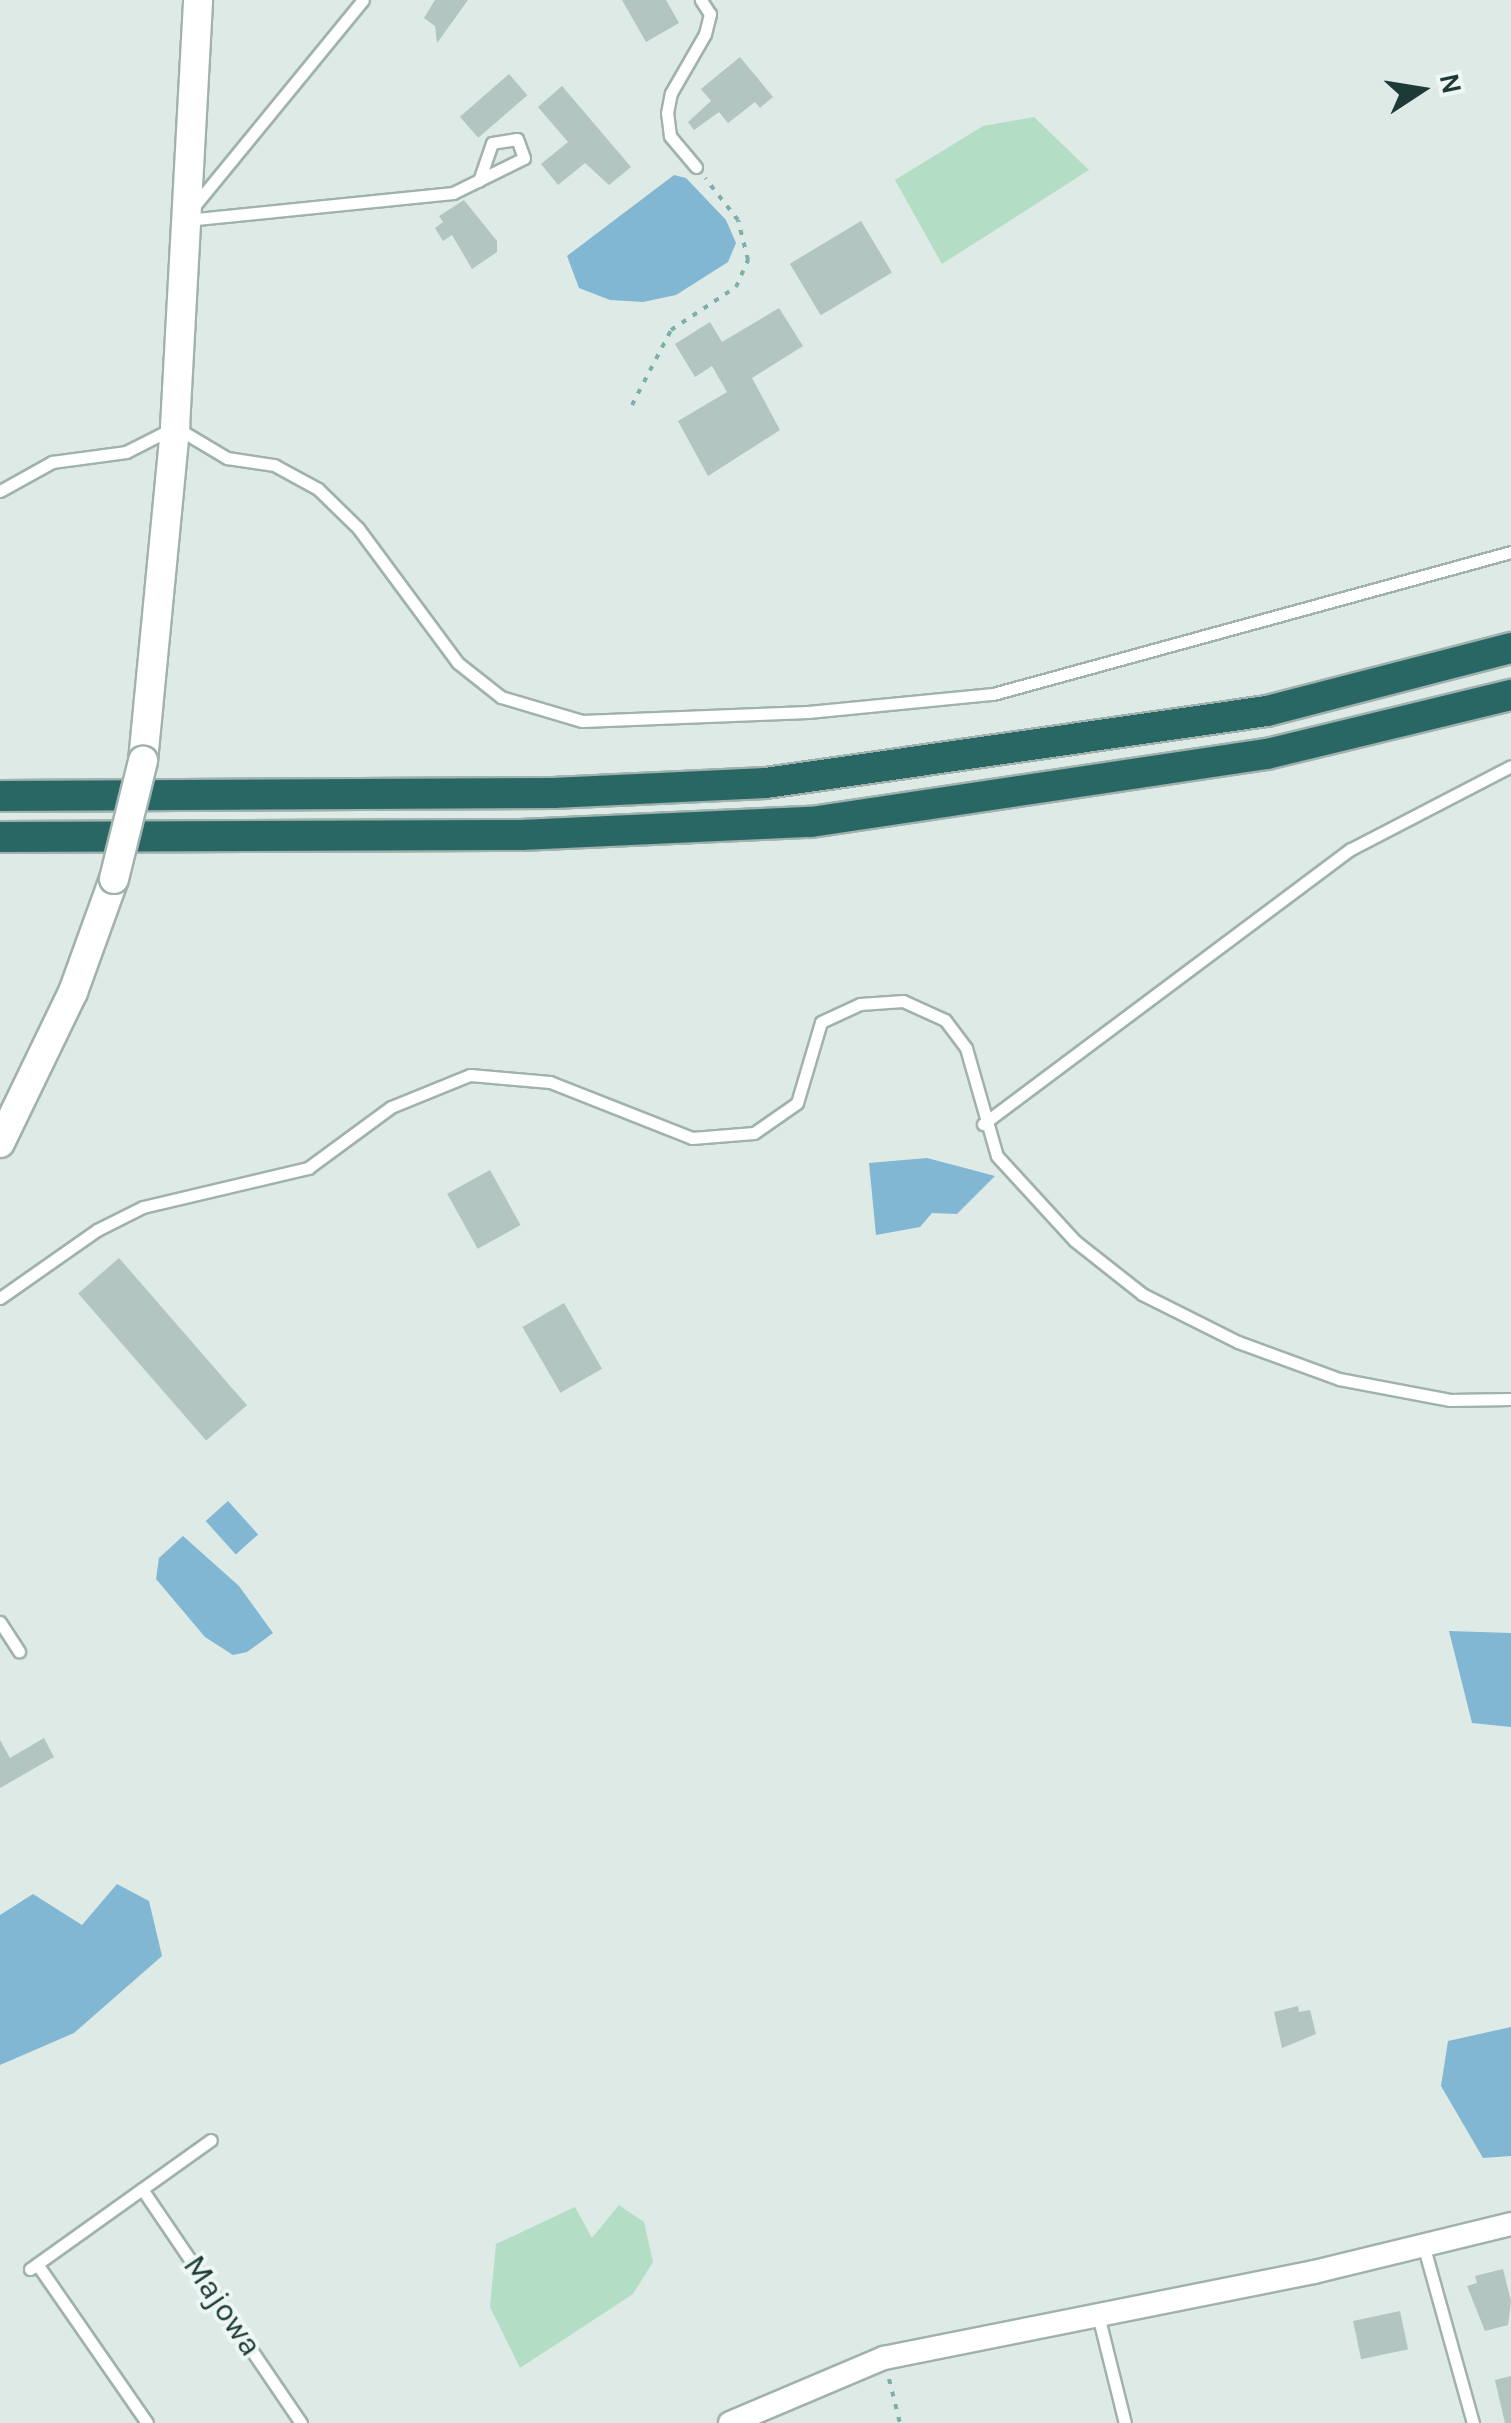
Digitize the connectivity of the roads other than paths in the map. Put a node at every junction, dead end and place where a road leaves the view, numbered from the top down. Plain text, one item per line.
1 (198, 0) edge
2 (362, 0) edge
3 (701, 0) edge
4 (696, 167) road end
5 (478, 180) dead end
6 (183, 220) junction
7 (175, 426) junction
8 (0, 490) edge
9 (1511, 552) edge
10 (1511, 648) edge
11 (1511, 695) edge
12 (1511, 766) edge
13 (0, 796) edge
14 (0, 837) edge
15 (983, 1124) junction
16 (0, 1143) edge
17 (0, 1298) edge
18 (1511, 1399) edge
19 (0, 1622) edge
20 (19, 1651) dead end
21 (212, 2140) dead end
22 (142, 2189) junction
23 (1511, 2224) edge
24 (1423, 2244) junction
25 (1097, 2310) junction
26 (147, 2423) edge
27 (301, 2423) edge
28 (730, 2423) edge
29 (1125, 2423) edge
30 (1473, 2423) edge

1 - 6 street
2 - 6 lane
3 - 4 lane
5 - 6 lane
6 - 7 street
7 - 8 lane
7 - 9 lane
7 - 16 street, bridge
10 - 13 highway
11 - 14 highway
12 - 15 lane
15 - 17 lane
15 - 18 lane
19 - 20 lane
21 - 22 lane
22 - 26 lane
22 - 27 lane, Majowa
23 - 24 street
24 - 25 street
24 - 30 lane
25 - 28 street
25 - 29 lane

